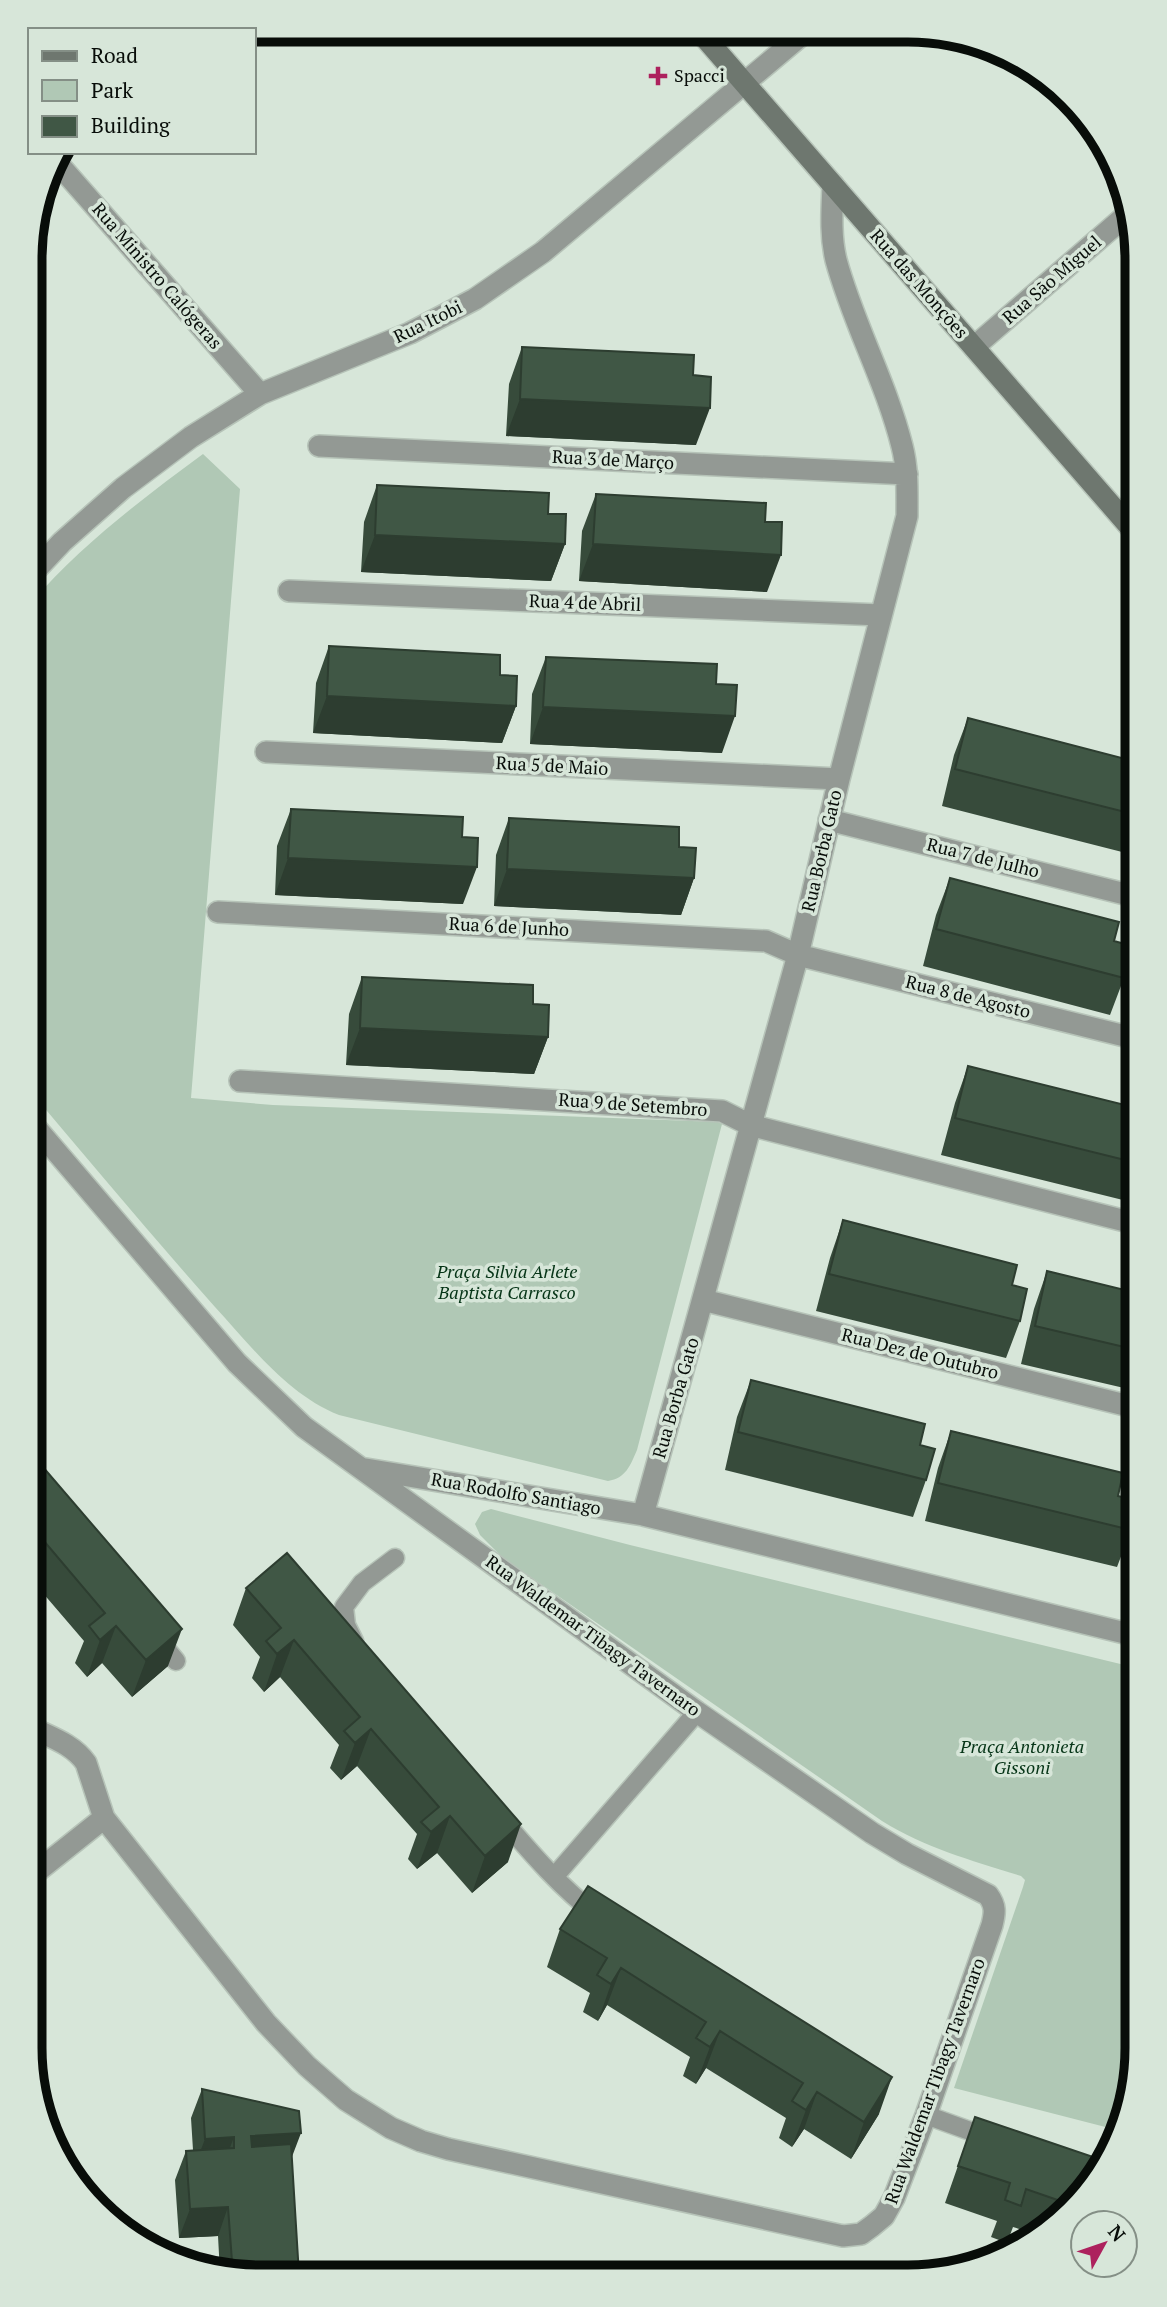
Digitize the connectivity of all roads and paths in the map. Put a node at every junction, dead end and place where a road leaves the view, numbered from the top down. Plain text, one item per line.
1 (708, 42) edge
2 (794, 42) edge
3 (745, 84) junction
4 (62, 168) edge
5 (833, 185) junction
6 (1121, 219) edge
7 (974, 348) junction
8 (260, 394) junction
9 (319, 446) dead end
10 (907, 474) junction
11 (1125, 521) edge
12 (42, 563) edge
13 (289, 590) dead end
14 (881, 615) junction
15 (266, 752) dead end
16 (839, 779) junction
17 (829, 820) junction
18 (1125, 894) edge
19 (218, 912) dead end
20 (798, 954) junction
21 (1125, 1036) edge
22 (240, 1081) dead end
23 (751, 1125) junction
24 (42, 1137) edge
25 (1125, 1221) edge
26 (703, 1300) junction
27 (1125, 1405) edge
28 (363, 1468) junction
29 (643, 1515) junction
30 (395, 1558) dead end
31 (142, 1620) edge
32 (1125, 1633) edge
33 (360, 1650) edge
34 (176, 1661) edge
35 (697, 1712) junction
36 (42, 1733) edge
37 (489, 1803) edge
38 (104, 1818) junction
39 (42, 1867) edge
40 (554, 1877) junction
41 (615, 1928) edge
42 (926, 2115) junction
43 (1014, 2146) edge

1 - 3 street, Rua das Monções
2 - 3 street, Rua Itobi
3 - 5 street, Rua das Monções
3 - 8 street, Rua Itobi
4 - 8 street, Rua Ministro Calógeras
5 - 7 street, Rua das Monções
5 - 10 street, Rua Borba Gato
6 - 7 street, Rua São Miguel
7 - 11 street, Rua das Monções
8 - 12 street, Rua Itobi
9 - 10 street, Rua 3 de Março
10 - 14 street, Rua Borba Gato
13 - 14 street, Rua 4 de Abril
14 - 16 street, Rua Borba Gato
15 - 16 street, Rua 5 de Maio
16 - 17 street, Rua Borba Gato
17 - 18 street, Rua 7 de Julho
17 - 20 street, Rua Borba Gato
19 - 20 street, Rua 6 de Junho
20 - 21 street, Rua 8 de Agosto
20 - 23 street, Rua Borba Gato
22 - 23 street, Rua 9 de Setembro
23 - 25 street, Rua 9 de Setembro
23 - 26 street, Rua Borba Gato
24 - 28 street, Rua Rodolfo Santiago
26 - 27 street, Rua Dez de Outubro
26 - 29 street, Rua Borba Gato
28 - 29 street, Rua Rodolfo Santiago
28 - 35 street, Rua Waldemar Tibagy Tavernaro
29 - 32 street, Rua Rodolfo Santiago
30 - 33 lane
31 - 34 lane
35 - 40 lane
35 - 42 street, Rua Waldemar Tibagy Tavernaro
36 - 38 street
37 - 40 lane
38 - 39 street
38 - 42 street, Rua Waldemar Tibagy Tavernaro
40 - 41 lane
42 - 43 lane

